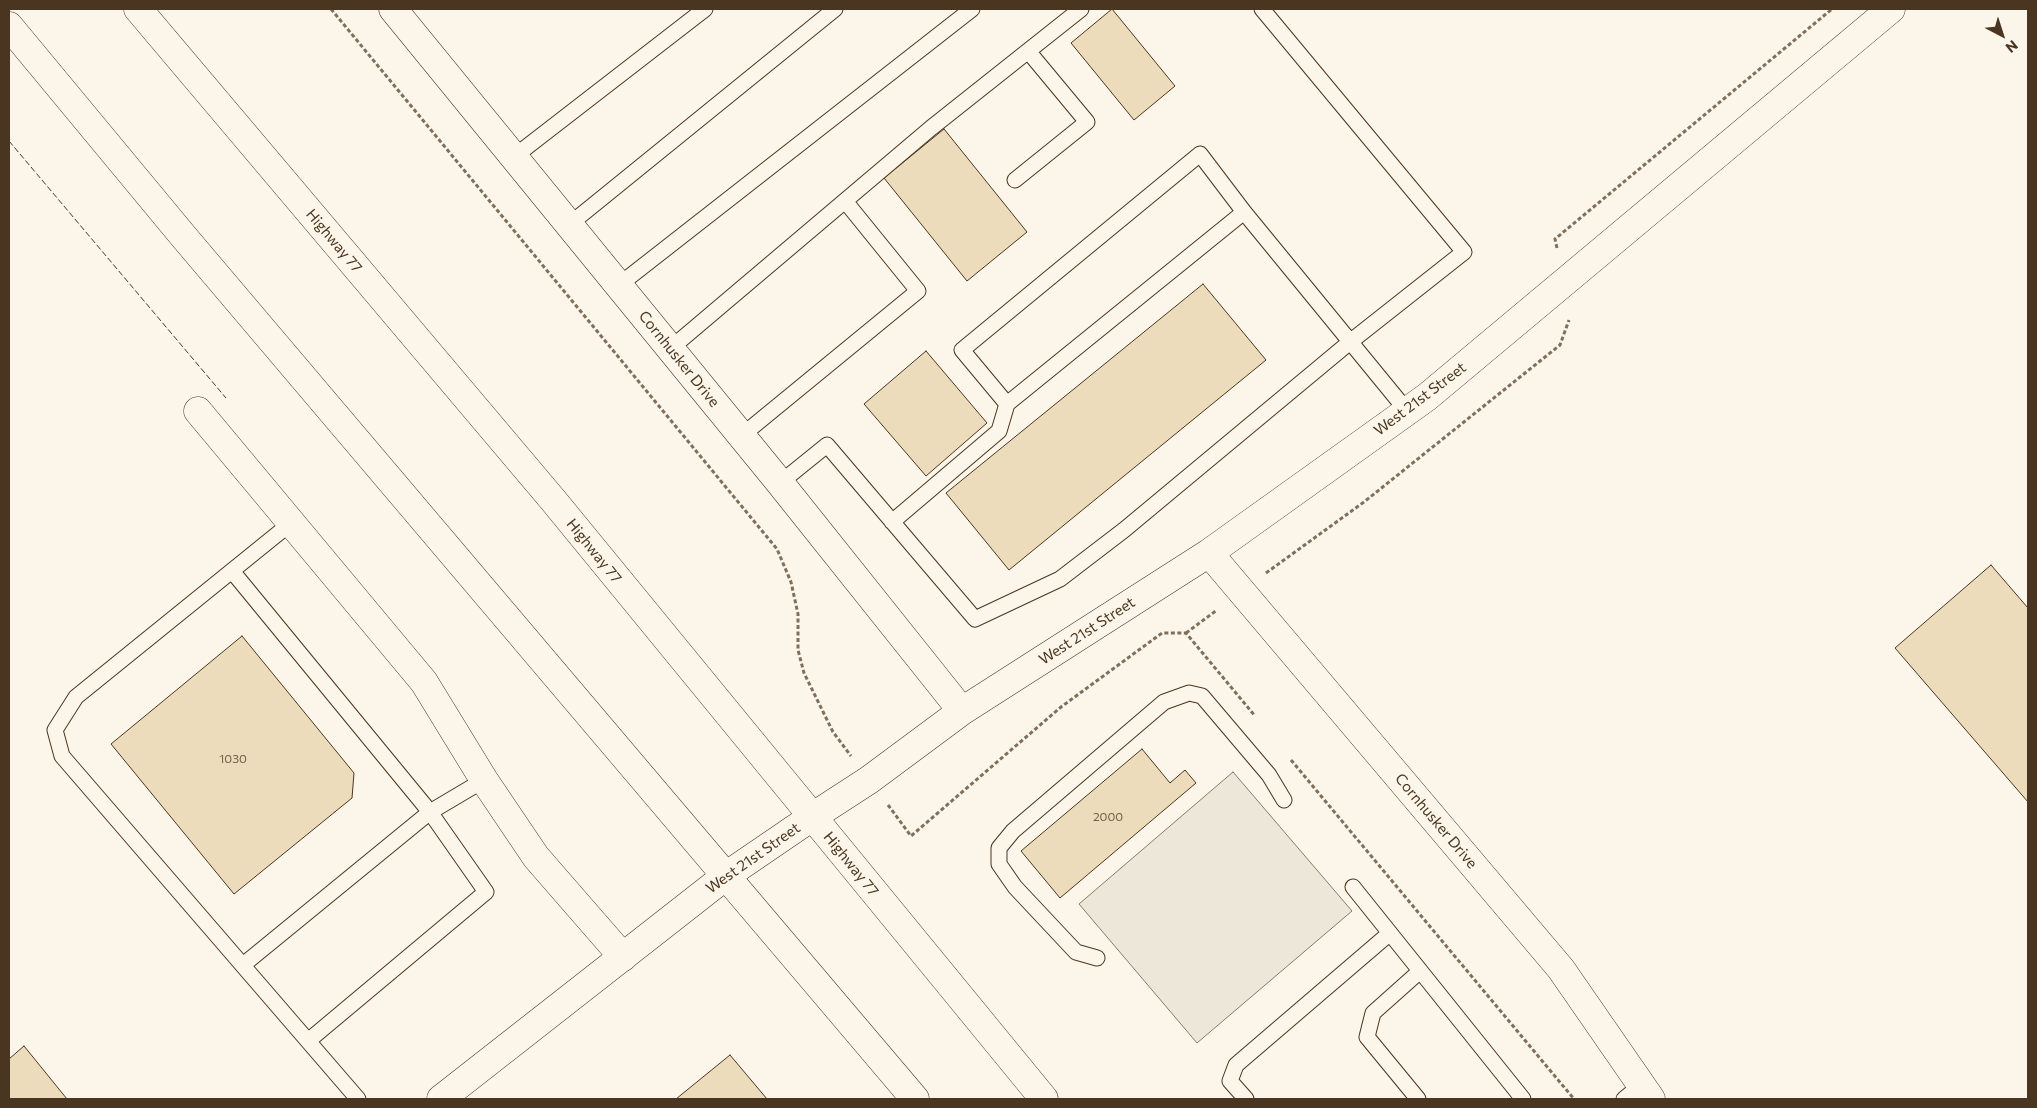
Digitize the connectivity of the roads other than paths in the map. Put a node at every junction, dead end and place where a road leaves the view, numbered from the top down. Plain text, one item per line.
1 (138, 9) edge
2 (393, 9) edge
3 (705, 9) edge
4 (835, 9) edge
5 (972, 9) edge
6 (1081, 9) edge
7 (1262, 9) edge
8 (1891, 9) edge
9 (9, 26) edge
10 (1028, 50) junction
11 (514, 156) junction
12 (1015, 180) dead end
13 (845, 201) junction
14 (1244, 212) junction
15 (570, 224) junction
16 (619, 285) junction
17 (1350, 342) junction
18 (670, 349) junction
19 (1007, 404) junction
20 (1406, 411) junction
21 (198, 412) dead end
22 (740, 436) junction
23 (780, 483) junction
24 (892, 522) junction
25 (291, 523) junction
26 (1209, 553) junction
27 (232, 571) junction
28 (962, 711) junction
29 (484, 780) junction
30 (1284, 800) dead end
31 (430, 812) junction
32 (812, 816) junction
33 (727, 875) junction
34 (1353, 887) dead end
35 (1390, 933) junction
36 (623, 957) junction
37 (1097, 958) dead end
38 (243, 966) junction
39 (1420, 972) junction
40 (308, 1041) junction
41 (1639, 1094) edge
42 (358, 1099) edge
43 (441, 1099) edge
44 (915, 1099) edge
45 (1044, 1099) edge
46 (1246, 1099) edge
47 (1418, 1099) edge
48 (1522, 1099) edge

1 - 32 main road, Highway 77
2 - 11 main road, Cornhusker Drive
3 - 11 lane
4 - 15 lane
5 - 16 lane
6 - 10 lane
7 - 17 lane
8 - 20 main road, West 21st Street
9 - 33 main road
10 - 12 lane
10 - 13 lane
11 - 15 main road, Cornhusker Drive
13 - 18 lane
13 - 22 lane
14 - 17 lane
14 - 19 lane
14 - 19 lane
15 - 16 main road, Cornhusker Drive
16 - 18 main road, Cornhusker Drive
17 - 20 lane
17 - 24 lane
18 - 22 main road, Cornhusker Drive
19 - 24 lane
20 - 26 main road, West 21st Street
21 - 25 main road
22 - 23 main road, Cornhusker Drive
23 - 24 lane
23 - 28 main road, Cornhusker Drive
25 - 27 lane
25 - 29 main road
26 - 28 main road, West 21st Street
26 - 41 main road, Cornhusker Drive
27 - 31 lane
27 - 38 lane
28 - 32 main road, West 21st Street
29 - 31 lane
29 - 36 main road
30 - 37 lane
31 - 38 lane
31 - 40 lane
32 - 33 main road, West 21st Street
32 - 45 main road, Highway 77
33 - 36 main road, West 21st Street
33 - 44 main road
34 - 35 lane
35 - 39 lane
35 - 46 lane
36 - 43 main road, West 21st Street
38 - 40 lane
39 - 47 lane
39 - 48 lane
40 - 42 lane

